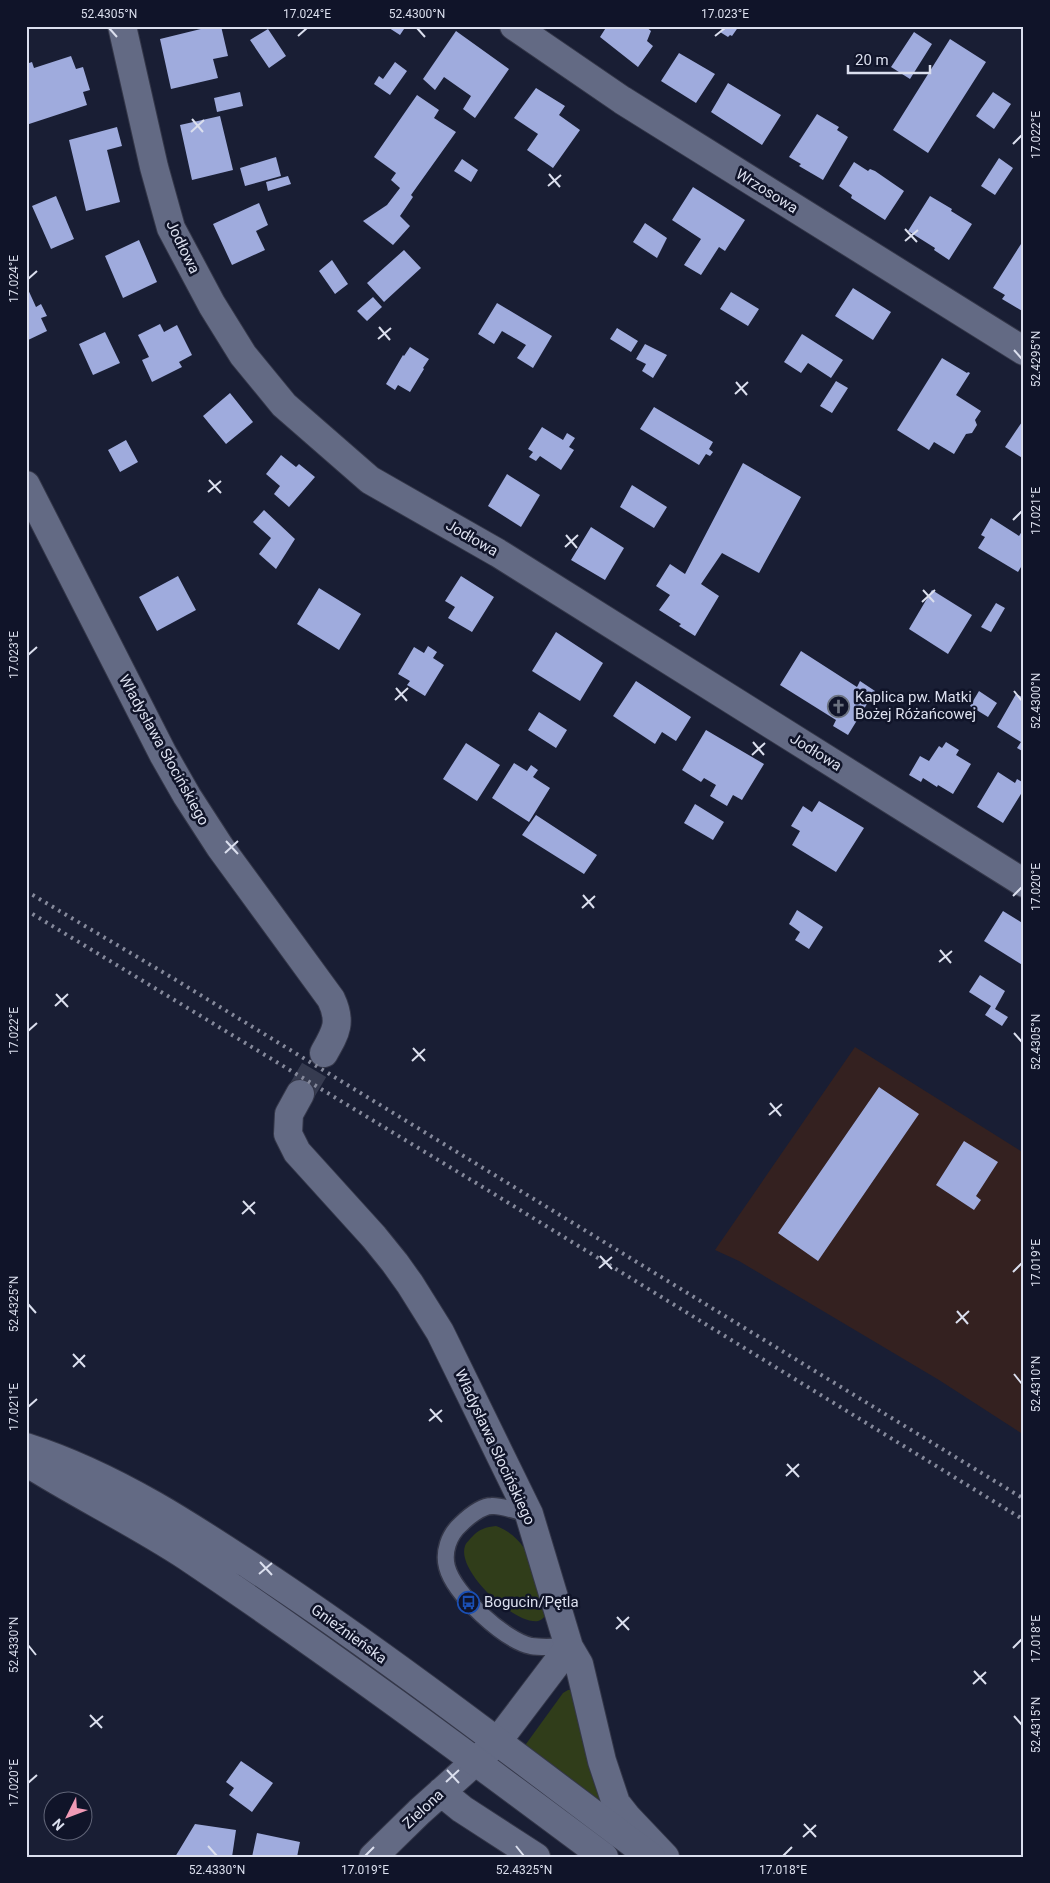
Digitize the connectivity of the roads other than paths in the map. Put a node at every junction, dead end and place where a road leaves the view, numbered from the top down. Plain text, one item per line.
1 (122, 26) edge
2 (514, 26) edge
3 (1024, 351) edge
4 (26, 485) edge
5 (1024, 883) edge
6 (324, 1053) tunnel mouth
7 (300, 1094) tunnel mouth
8 (26, 1447) edge
9 (26, 1462) edge
10 (529, 1514) junction
11 (569, 1646) junction
12 (497, 1742) junction
13 (475, 1761) junction
14 (441, 1792) junction
15 (373, 1857) edge
16 (536, 1857) edge
17 (604, 1857) edge
18 (651, 1857) edge
19 (665, 1857) edge

1 - 5 street, Jodłowa
2 - 3 street, Wrzosowa
4 - 6 street, Władysława Słocińskiego
7 - 10 street, Władysława Słocińskiego
8 - 12 street, Gnieźnieńska
9 - 13 street, Gnieźnieńska
10 - 11 street, Władysława Słocińskiego
10 - 11 lane
11 - 12 street, Zielona
11 - 19 street, Władysława Słocińskiego
12 - 13 street, Zielona
12 - 18 street, Gnieźnieńska
13 - 14 street, Zielona
13 - 17 street, Gnieźnieńska
14 - 15 street, Zielona
14 - 16 street

